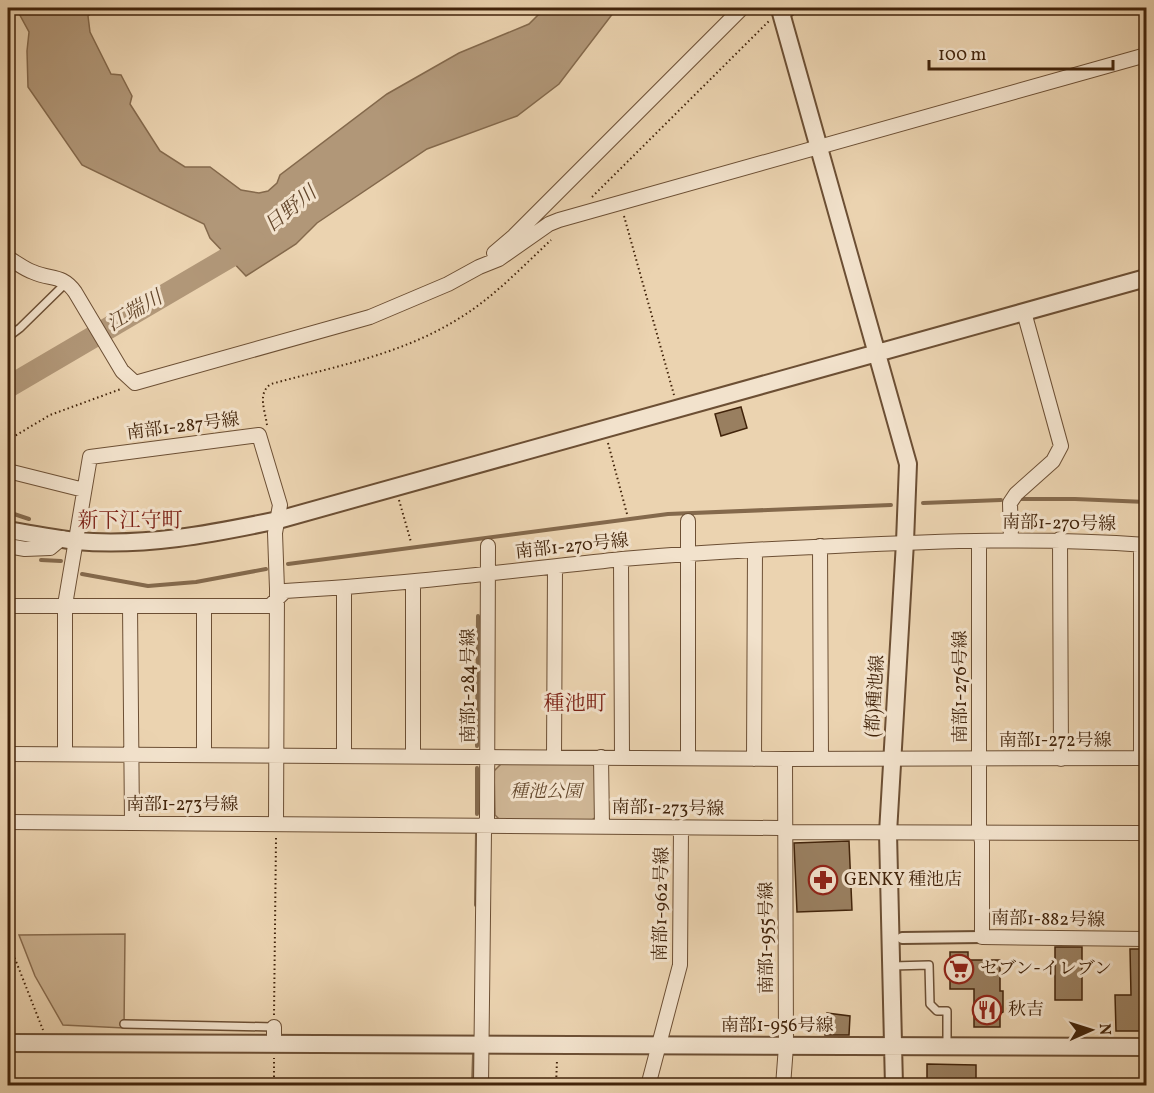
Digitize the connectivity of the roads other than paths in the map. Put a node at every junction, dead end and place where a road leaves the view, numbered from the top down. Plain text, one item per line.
1 (742, 8) edge
2 (787, 8) edge
3 (1146, 55) edge
4 (819, 147) junction
5 (8, 258) edge
6 (479, 267) junction
7 (1146, 278) edge
8 (67, 282) junction
9 (1024, 312) junction
10 (8, 338) edge
11 (877, 354) junction
12 (8, 471) edge
13 (84, 490) junction
14 (278, 520) junction
15 (688, 521) dead end
16 (8, 531) edge
17 (69, 539) junction
18 (1060, 539) junction
19 (1011, 540) junction
20 (979, 541) junction
21 (905, 542) junction
22 (1144, 545) edge
23 (8, 546) edge
24 (488, 546) dead end
25 (820, 546) junction
26 (755, 550) junction
27 (688, 554) junction
28 (621, 560) junction
29 (555, 567) junction
30 (488, 574) junction
31 (413, 582) junction
32 (344, 588) junction
33 (277, 600) junction
34 (65, 605) junction
35 (8, 606) edge
36 (130, 606) junction
37 (204, 606) junction
38 (8, 754) edge
39 (65, 754) junction
40 (131, 755) junction
41 (204, 755) junction
42 (276, 756) junction
43 (344, 756) junction
44 (413, 756) junction
45 (487, 757) junction
46 (554, 757) junction
47 (601, 757) junction
48 (622, 757) junction
49 (688, 758) junction
50 (1144, 758) edge
51 (754, 759) junction
52 (785, 759) junction
53 (821, 759) junction
54 (891, 759) junction
55 (979, 759) junction
56 (1061, 759) junction
57 (8, 822) edge
58 (132, 823) junction
59 (276, 823) junction
60 (485, 825) junction
61 (602, 826) junction
62 (681, 827) junction
63 (785, 828) junction
64 (888, 833) junction
65 (980, 833) junction
66 (1146, 833) edge
67 (982, 937) junction
68 (902, 938) dead end
69 (1146, 939) edge
70 (892, 966) junction
71 (123, 1024) dead end
72 (274, 1027) joint
73 (8, 1043) edge
74 (274, 1044) junction
75 (483, 1045) junction
76 (659, 1045) junction
77 (786, 1046) junction
78 (894, 1046) junction
79 (947, 1046) junction
80 (1146, 1047) edge
81 (481, 1086) edge
82 (648, 1086) edge
83 (783, 1086) edge
84 (894, 1086) edge

1 - 6 street
2 - 4 street, (都)種池線
3 - 4 street
4 - 6 street
4 - 11 street, (都)種池線
5 - 8 street
6 - 8 street
7 - 9 street
8 - 10 lane
9 - 11 street
9 - 19 street
11 - 14 street
11 - 21 street, (都)種池線
12 - 13 street
13 - 14 street, 南部1-287号線
13 - 17 street, 南部1-287号線
14 - 17 street
14 - 33 street, 南部1-287号線
15 - 27 street
16 - 17 street
17 - 23 street
17 - 34 street, 南部1-287号線
18 - 19 street, 南部1-270号線
18 - 22 street, 南部1-270号線
18 - 56 street
19 - 20 street, 南部1-270号線
20 - 21 street, 南部1-270号線
20 - 55 street, 南部1-276号線
21 - 25 street, 南部1-270号線
21 - 54 street, (都)種池線
22 - 50 street
24 - 30 street, 南部1-284号線
25 - 26 street, 南部1-270号線
25 - 53 street
26 - 27 street, 南部1-270号線
26 - 51 street
27 - 28 street, 南部1-270号線
27 - 49 street
28 - 29 street, 南部1-270号線
28 - 48 street
29 - 30 street, 南部1-270号線
29 - 46 street
30 - 31 street, 南部1-270号線
30 - 45 street, 南部1-284号線
31 - 32 street, 南部1-270号線
31 - 44 street
32 - 33 street, 南部1-270号線
32 - 43 street
33 - 37 street, 南部1-270号線
33 - 42 street, 南部1-287号線
34 - 35 street, 南部1-270号線
34 - 36 street, 南部1-270号線
34 - 39 street, 南部1-287号線
36 - 37 street, 南部1-270号線
36 - 40 street
37 - 41 street
38 - 39 street, 南部1-272号線
39 - 40 street, 南部1-272号線
40 - 41 street, 南部1-272号線
40 - 58 street
41 - 42 street, 南部1-272号線
42 - 43 street, 南部1-272号線
42 - 59 street, 南部1-287号線
43 - 44 street, 南部1-272号線
44 - 45 street, 南部1-272号線
45 - 46 street, 南部1-272号線
45 - 60 street, 南部1-284号線
46 - 47 street, 南部1-272号線
47 - 48 street, 南部1-272号線
47 - 61 street
48 - 49 street, 南部1-272号線
49 - 51 street, 南部1-272号線
50 - 56 street, 南部1-272号線
51 - 52 street, 南部1-272号線
52 - 53 street, 南部1-272号線
52 - 63 street, 南部1-955号線
53 - 54 street, 南部1-272号線
54 - 55 street, 南部1-272号線
54 - 64 street, (都)種池線
55 - 56 street, 南部1-272号線
55 - 65 street, 南部1-276号線
57 - 58 street, 南部1-273号線
58 - 59 street, 南部1-273号線
59 - 60 street, 南部1-273号線
60 - 61 street, 南部1-273号線
60 - 75 street, 南部1-284号線
61 - 62 street, 南部1-273号線
62 - 63 street, 南部1-273号線
62 - 76 street, 南部1-962号線
63 - 64 street, 南部1-273号線
63 - 77 street, 南部1-955号線
64 - 65 street, 南部1-273号線
64 - 70 street, (都)種池線
65 - 66 street, 南部1-273号線
65 - 67 street, 南部1-882号線
67 - 68 street
67 - 69 street, 南部1-882号線
70 - 78 street, (都)種池線
70 - 79 lane
71 - 72 lane
72 - 74 street
73 - 74 street, 南部1-956号線
74 - 75 street, 南部1-956号線
75 - 76 street, 南部1-956号線
75 - 81 street, 南部1-284号線
76 - 77 street, 南部1-956号線
76 - 82 street, 南部1-962号線
77 - 78 street, 南部1-956号線
77 - 83 street, 南部1-955号線
78 - 79 street, 南部1-956号線
78 - 84 street, (都)種池線
79 - 80 street, 南部1-956号線

